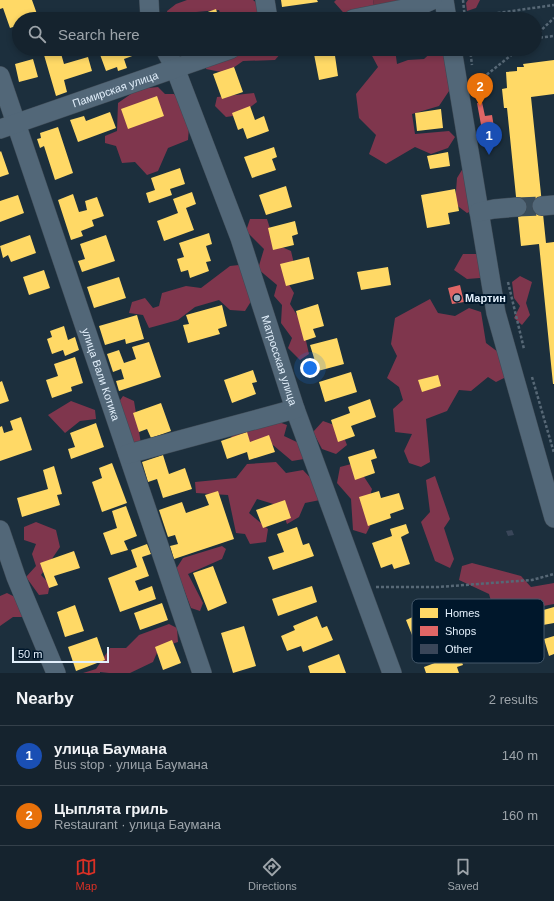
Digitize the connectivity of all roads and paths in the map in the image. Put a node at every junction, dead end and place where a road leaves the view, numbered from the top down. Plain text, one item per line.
1 (148, 0) edge
2 (265, 0) edge
3 (432, 0) edge
4 (444, 0) edge
5 (463, 0) edge
6 (554, 5) edge
7 (149, 12) edge
8 (267, 12) edge
9 (389, 12) edge
10 (454, 12) edge
11 (460, 12) edge
12 (503, 12) edge
13 (554, 18) edge
14 (542, 30) edge
15 (554, 36) edge
16 (542, 37) edge
17 (169, 56) edge
18 (210, 56) edge
19 (453, 56) edge
20 (471, 56) edge
21 (510, 56) edge
22 (175, 68) junction
23 (473, 70) dead end
24 (0, 76) edge
25 (474, 77) dead end
26 (475, 84) junction
27 (476, 89) dead end
28 (8, 126) edge
29 (517, 207) tunnel mouth
30 (479, 212) junction
31 (508, 282) dead end
32 (524, 350) dead end
33 (530, 372) dead end
34 (295, 409) junction
35 (554, 453) edge
36 (128, 454) junction
37 (554, 518) edge
38 (0, 530) edge
39 (554, 574) edge
40 (362, 587) junction
41 (56, 673) edge
42 (202, 673) edge
43 (392, 673) edge

1 - 7 street
2 - 8 street
3 - 9 street
4 - 10 street
5 - 11 path
6 - 12 path
13 - 14 path
15 - 16 path
17 - 22 street, Матросская улица
18 - 22 street, Памирская улица
19 - 30 street
20 - 23 path
21 - 26 path
22 - 28 street, Памирская улица
22 - 34 street, Матросская улица
24 - 28 street, улица Вали Котика
25 - 26 path
26 - 27 path
28 - 36 street, улица Вали Котика
29 - 30 street
30 - 37 street
31 - 32 path
33 - 35 path
34 - 36 street
34 - 40 street, Матросская улица
36 - 42 street, улица Вали Котика
38 - 41 street
39 - 40 path
40 - 43 street, Матросская улица

